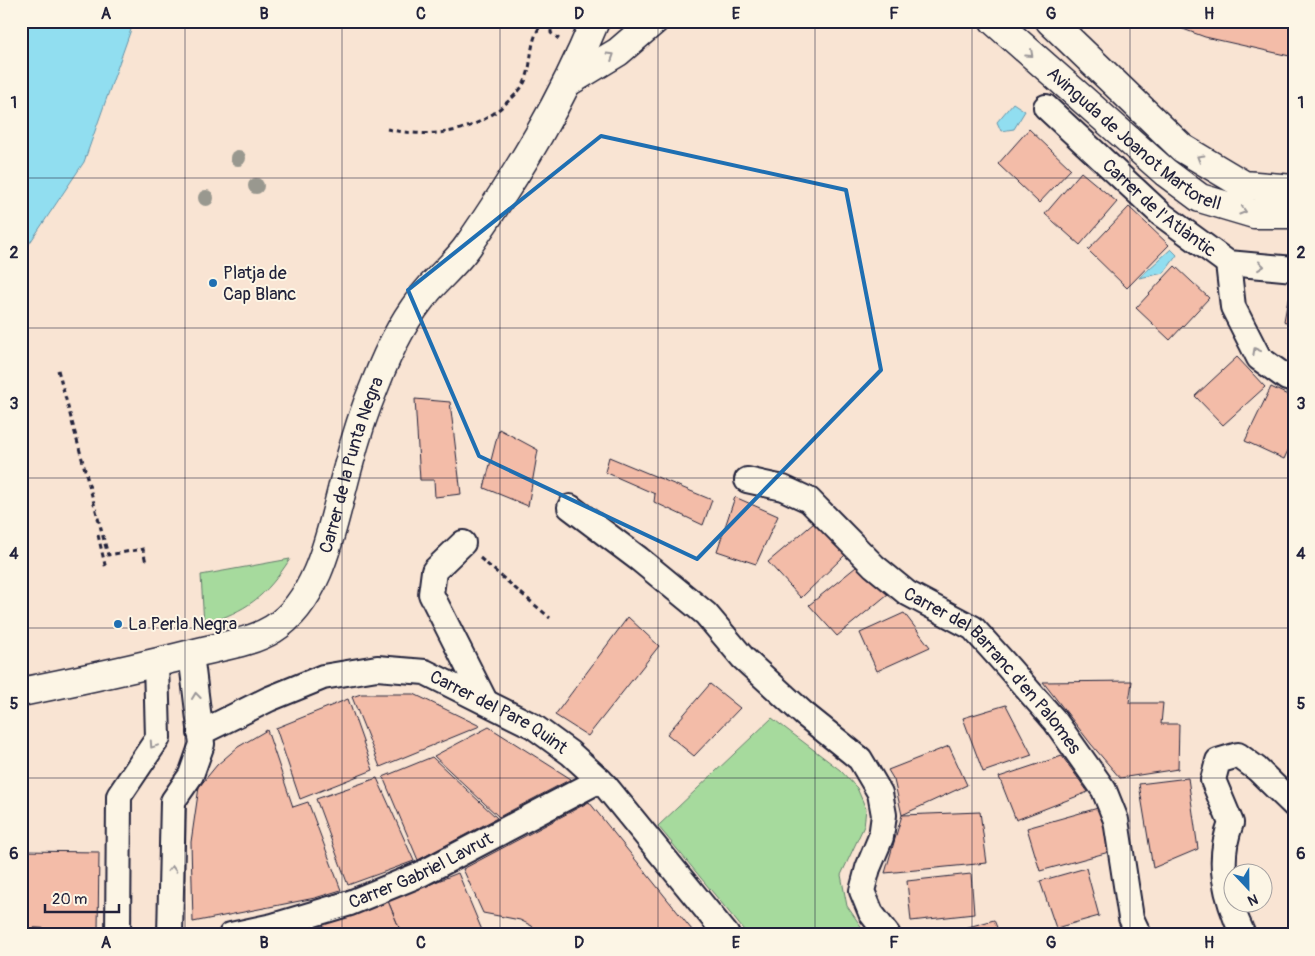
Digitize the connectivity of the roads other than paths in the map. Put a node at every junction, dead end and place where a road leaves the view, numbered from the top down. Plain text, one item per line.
1 (595, 21) edge
2 (654, 21) edge
3 (994, 21) edge
4 (1050, 21) edge
5 (570, 81) junction
6 (1046, 106) dead end
7 (1294, 189) edge
8 (1294, 214) edge
9 (1228, 263) junction
10 (1294, 269) edge
11 (1294, 380) edge
12 (747, 480) dead end
13 (570, 506) dead end
14 (463, 543) road end
15 (192, 654) junction
16 (156, 663) junction
17 (21, 692) edge
18 (485, 701) junction
19 (200, 733) junction
20 (600, 780) junction
21 (1294, 805) edge
22 (725, 934) edge
23 (118, 935) edge
24 (170, 935) edge
25 (231, 935) edge
26 (888, 935) edge
27 (1139, 935) edge
28 (1243, 935) edge

1 - 5 street
5 -> 2 street
3 -> 8 street, Avinguda de Joanot Martorell
7 -> 4 street, Avinguda de Joanot Martorell
5 - 15 street, Carrer de la Punta Negra
6 - 9 street, Carrer de l'Atlàntic
9 -> 10 street, Carrer de l'Atlàntic
11 -> 9 street
12 - 27 street, Carrer del Barranc d'en Palomes
13 - 26 street
14 - 18 street
15 - 16 street, Carrer de la Punta Negra
19 -> 15 street
16 - 17 street, Carrer de la Punta Negra
16 -> 23 street
18 - 19 street, Carrer del Pare Quint
18 - 20 street, Carrer del Pare Quint
24 -> 19 street
20 - 22 street, Carrer del Pare Quint
20 - 25 street, Carrer Gabriel Lavrut
21 - 28 street

